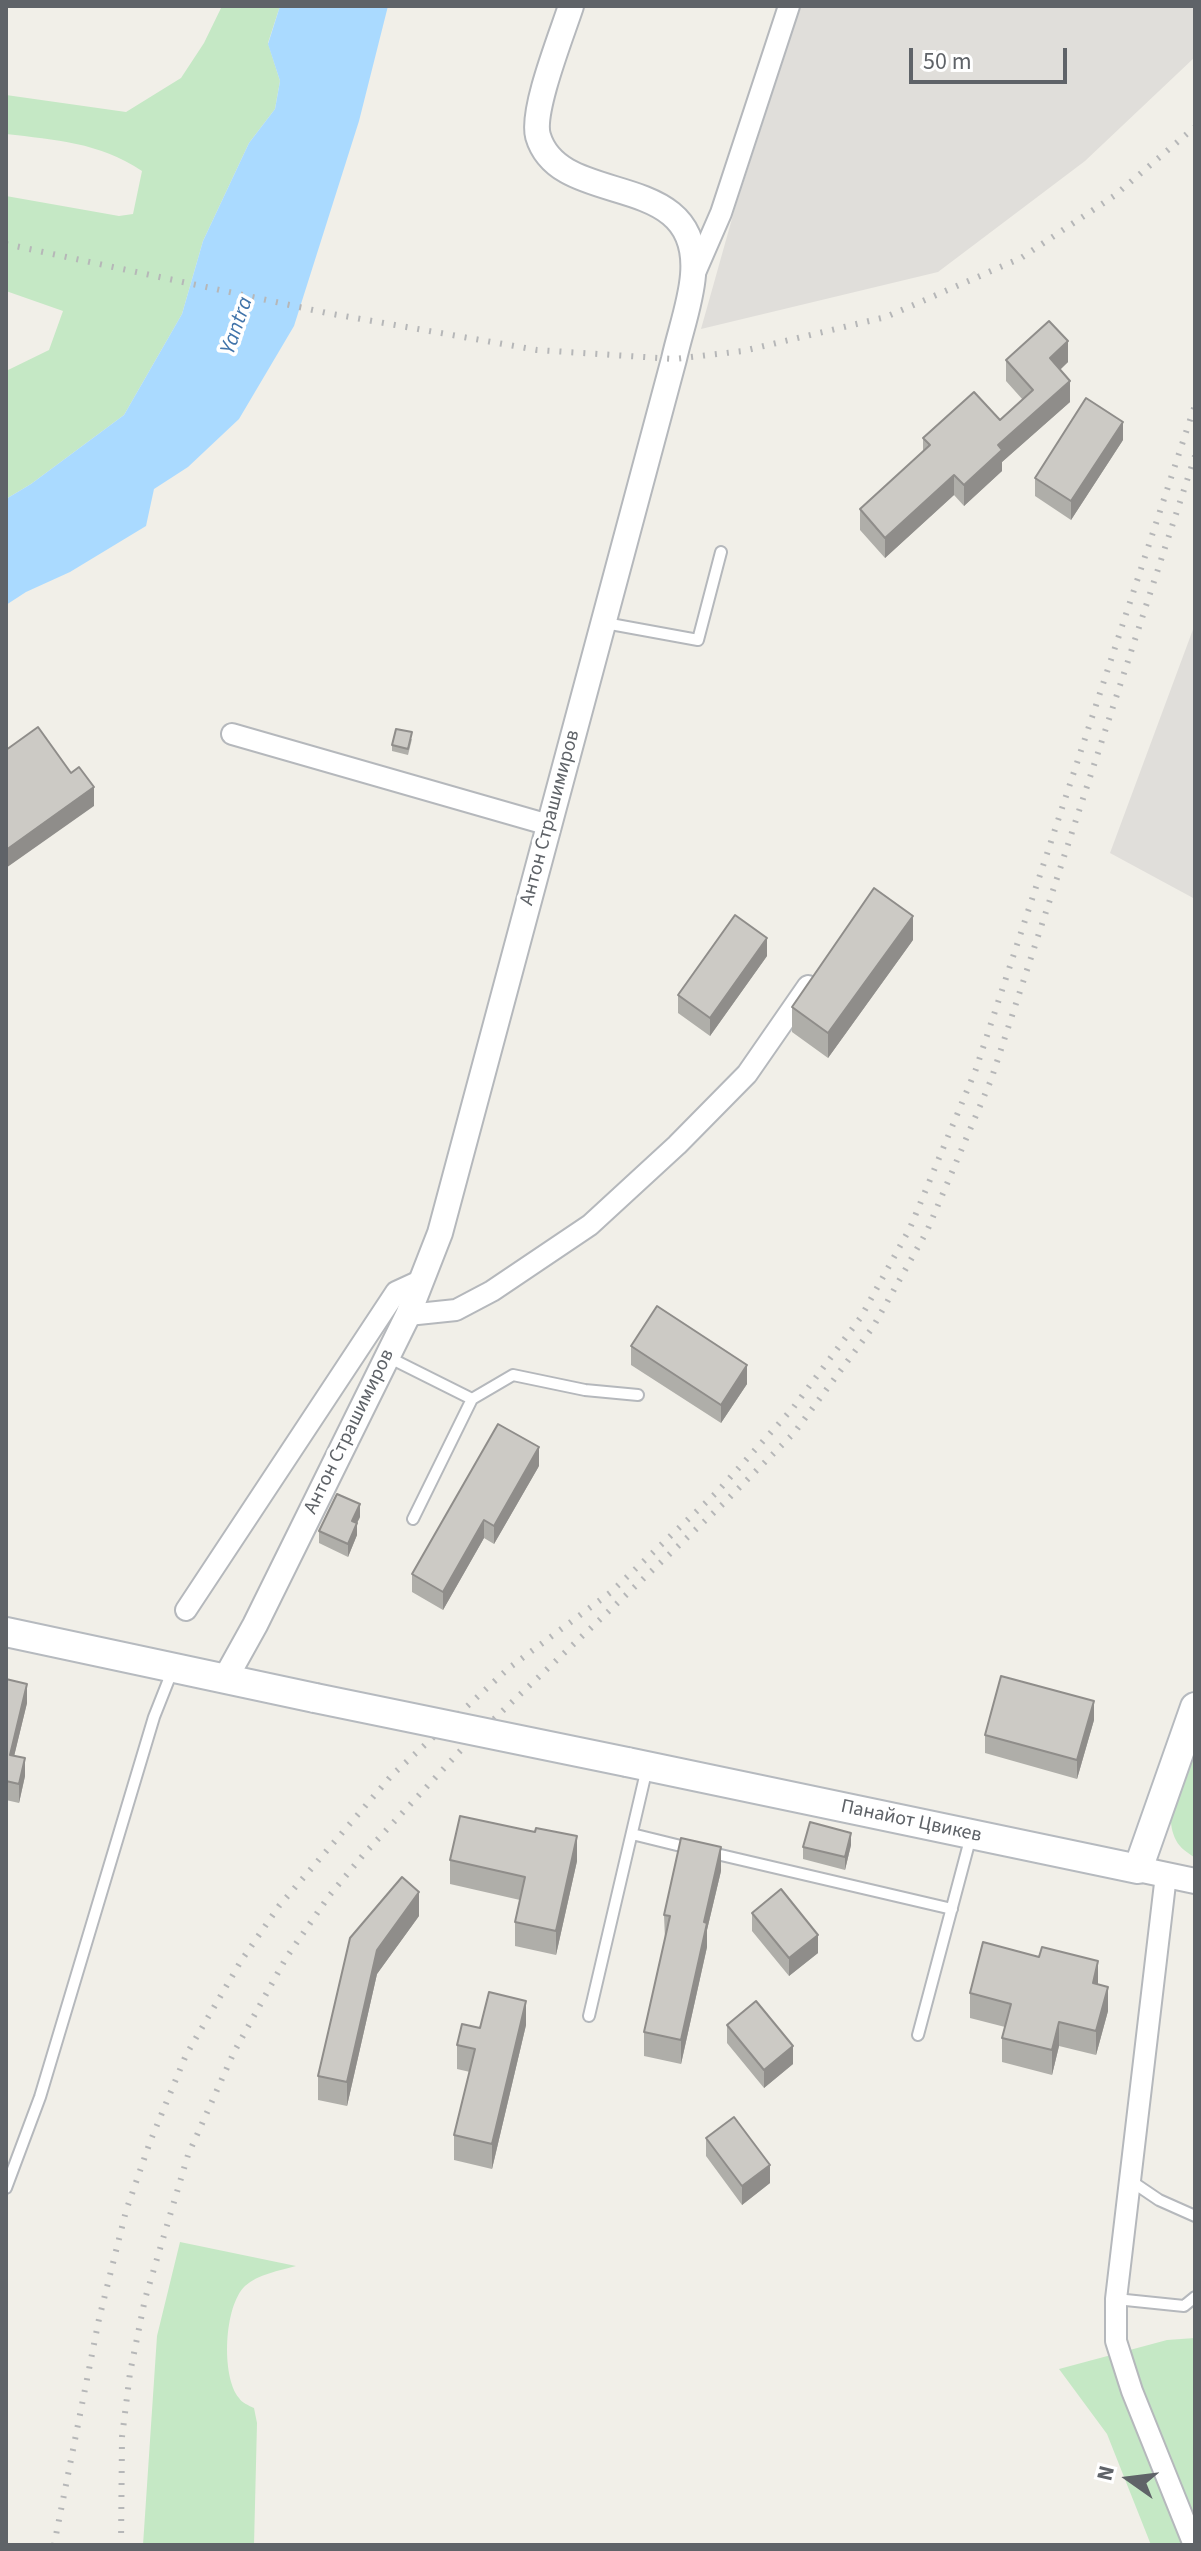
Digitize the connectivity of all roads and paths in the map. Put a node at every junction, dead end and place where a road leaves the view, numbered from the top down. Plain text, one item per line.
1 (571, 6) edge
2 (789, 6) edge
3 (694, 275) junction
4 (721, 552) dead end
5 (603, 622) junction
6 (232, 734) dead end
7 (549, 825) junction
8 (818, 971) edge
9 (422, 1280) junction
10 (408, 1315) junction
11 (387, 1356) junction
12 (638, 1395) dead end
13 (472, 1399) junction
14 (413, 1519) dead end
15 (186, 1610) dead end
16 (6, 1632) edge
17 (173, 1668) junction
18 (225, 1679) junction
19 (1195, 1707) edge
20 (638, 1764) junction
21 (632, 1834) junction
22 (971, 1834) junction
23 (1138, 1869) junction
24 (1166, 1875) junction
25 (1195, 1881) edge
26 (952, 1909) junction
27 (589, 2016) dead end
28 (918, 2035) dead end
29 (1131, 2181) junction
30 (6, 2188) edge
31 (1195, 2216) edge
32 (1195, 2297) edge
33 (1116, 2299) junction
34 (1194, 2545) edge

1 - 3 street, Антон Страшимиров
2 - 3 street
3 - 5 street, Антон Страшимиров
4 - 5 lane
5 - 7 street, Антон Страшимиров
6 - 7 street
7 - 9 street, Антон Страшимиров
8 - 10 street
9 - 10 street, Антон Страшимиров
9 - 15 street
10 - 11 street, Антон Страшимиров
11 - 13 lane
11 - 18 street, Антон Страшимиров
12 - 13 lane
13 - 14 lane
16 - 17 main road, Панайот Цвикев
17 - 18 main road, Панайот Цвикев
17 - 30 lane
18 - 20 main road, Панайот Цвикев, bridge
19 - 23 main road
20 - 21 lane
20 - 22 main road, Панайот Цвикев
21 - 26 lane
21 - 27 lane
22 - 23 main road, Панайот Цвикев
22 - 26 lane
23 - 24 street, Панайот Цвикев
24 - 25 street, Панайот Цвикев
24 - 29 street
26 - 28 lane
29 - 31 lane
29 - 33 street
32 - 33 lane
33 - 34 street

